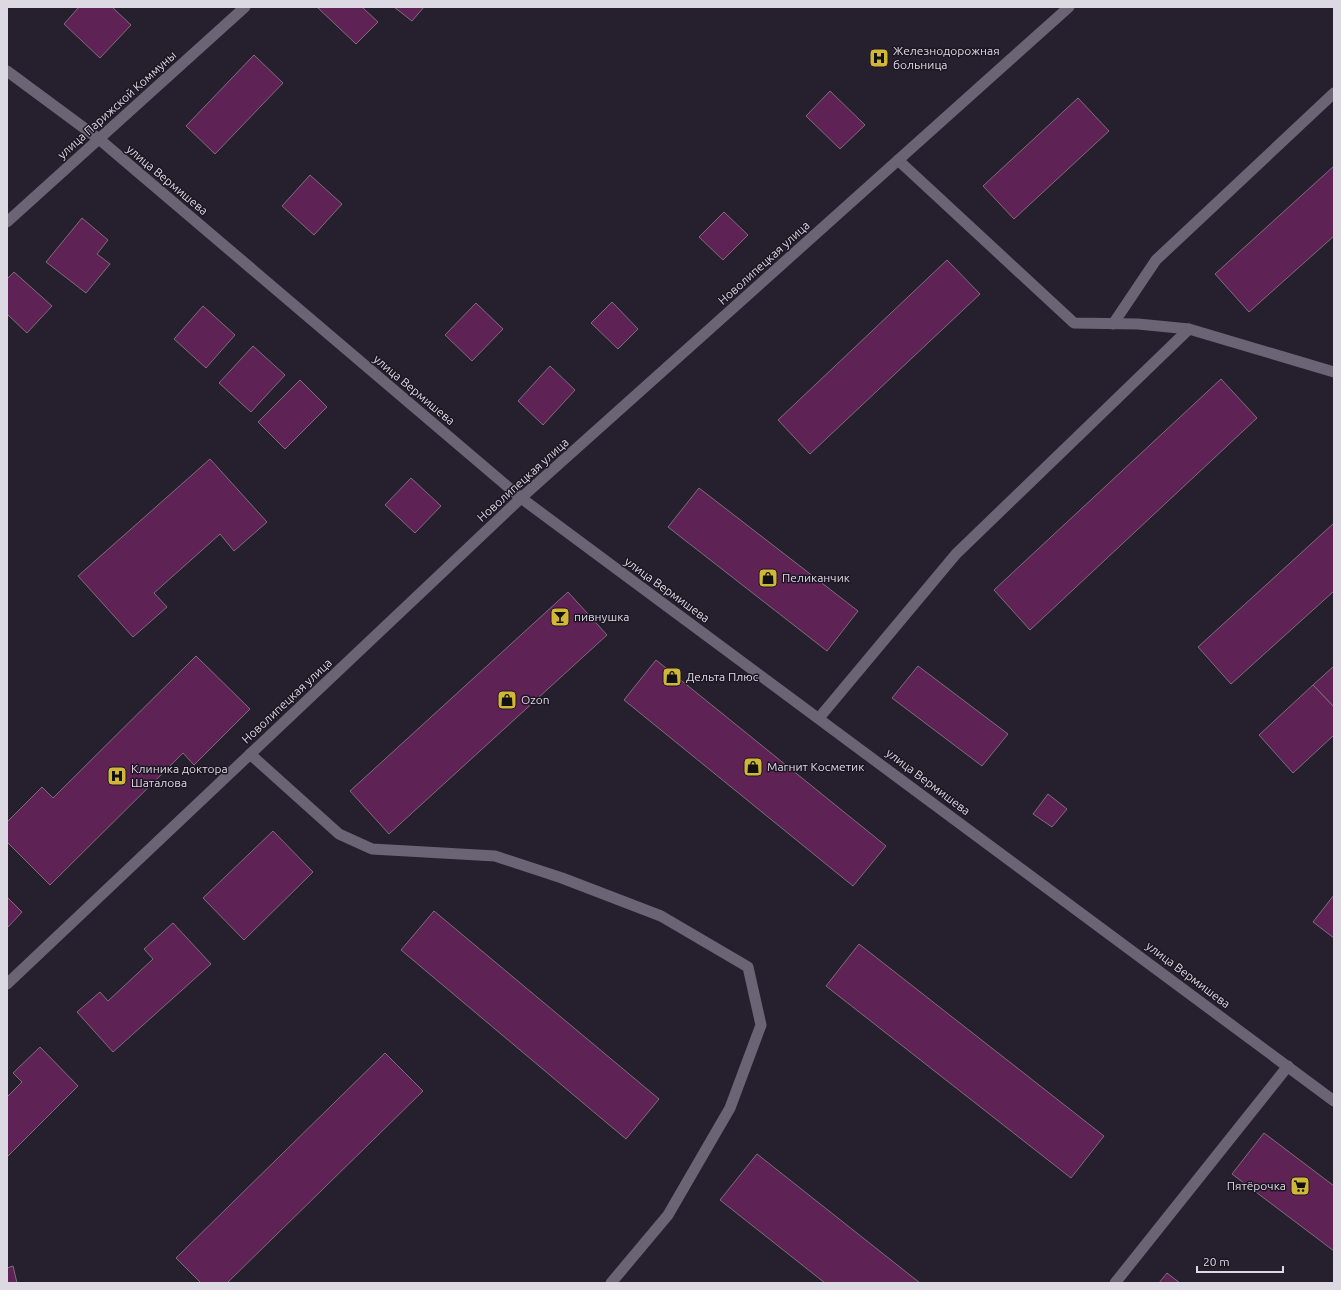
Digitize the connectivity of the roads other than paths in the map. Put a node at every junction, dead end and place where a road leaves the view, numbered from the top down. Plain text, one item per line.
1 (245, 7) edge
2 (1069, 7) edge
3 (7, 71) edge
4 (1334, 93) edge
5 (99, 139) junction
6 (898, 160) junction
7 (7, 222) edge
8 (1113, 324) junction
9 (1189, 329) junction
10 (1334, 372) edge
11 (521, 498) junction
12 (818, 718) junction
13 (250, 754) junction
14 (7, 984) edge
15 (1288, 1066) junction
16 (1334, 1101) edge
17 (612, 1283) edge
18 (1116, 1283) edge

1 - 5 street, улица Парижской Коммуны
2 - 6 street, Новолипецкая улица
3 - 5 street, улица Вермишева
4 - 8 street
5 - 7 street, улица Парижской Коммуны
5 - 11 street, улица Вермишева
6 - 8 street
6 - 11 street, Новолипецкая улица
8 - 9 street
9 - 10 street
9 - 12 street
11 - 12 street, улица Вермишева
11 - 13 street, Новолипецкая улица
12 - 15 street, улица Вермишева
13 - 14 street, Новолипецкая улица
13 - 17 street
15 - 16 street, улица Вермишева
15 - 18 street

